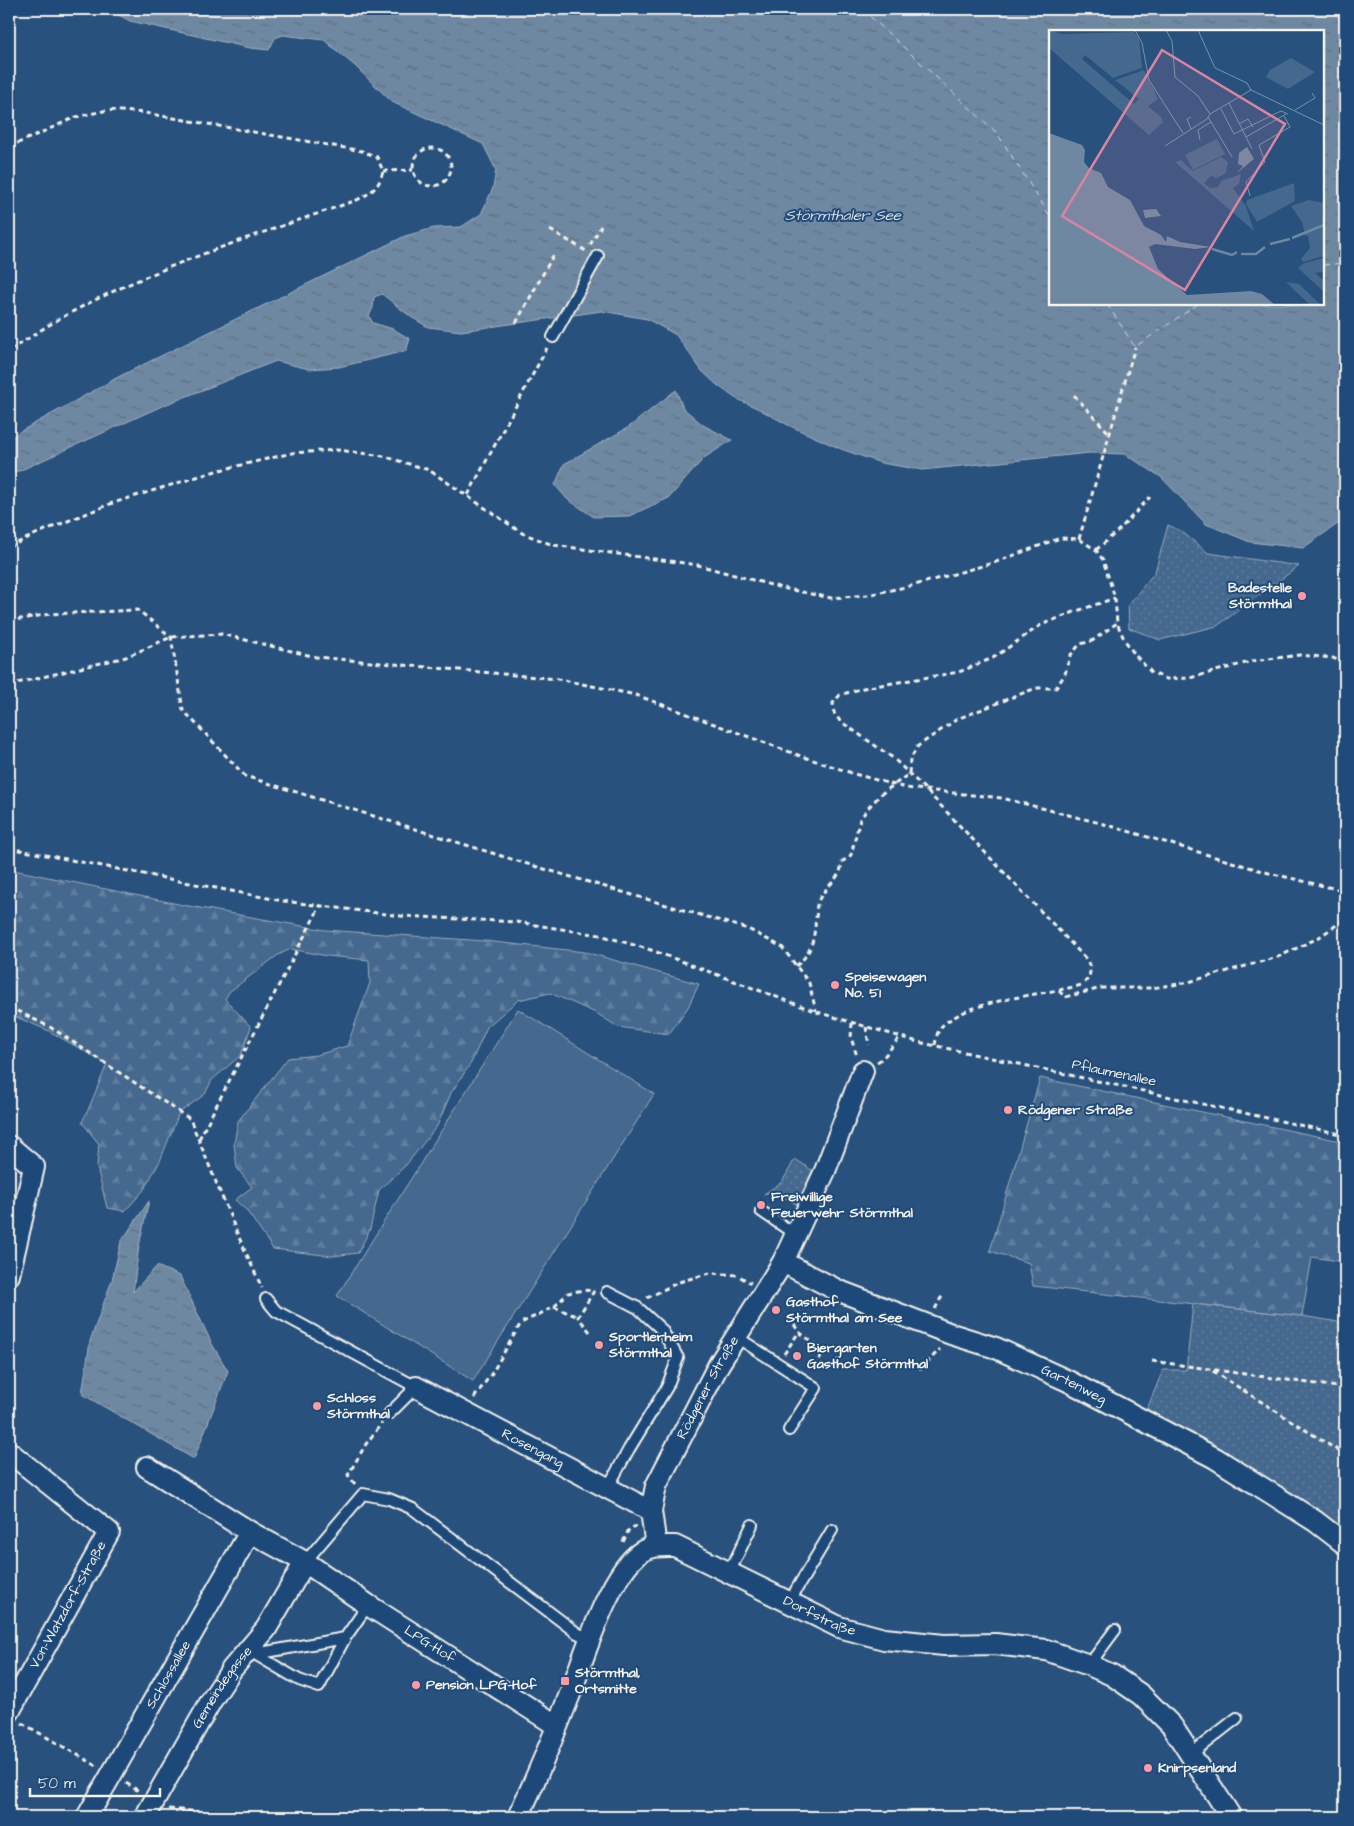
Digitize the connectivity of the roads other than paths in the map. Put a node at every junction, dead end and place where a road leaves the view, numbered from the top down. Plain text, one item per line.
1 (598, 256) dead end
2 (552, 337) road end
3 (863, 1071) road end
4 (9, 1146) edge
5 (761, 1211) dead end
6 (796, 1235) junction
7 (783, 1262) junction
8 (9, 1275) edge
9 (607, 1292) road end
10 (266, 1299) road end
11 (735, 1336) junction
12 (416, 1387) junction
13 (389, 1414) road end
14 (788, 1430) dead end
15 (9, 1452) edge
16 (147, 1467) dead end
17 (607, 1489) junction
18 (651, 1511) junction
19 (752, 1525) dead end
20 (832, 1530) dead end
21 (250, 1532) junction
22 (1345, 1544) edge
23 (656, 1546) junction
24 (305, 1562) junction
25 (730, 1573) junction
26 (790, 1603) junction
27 (368, 1605) junction
28 (1115, 1630) dead end
29 (345, 1638) junction
30 (590, 1639) junction
31 (252, 1652) junction
32 (1089, 1664) junction
33 (13, 1716) edge
34 (1237, 1718) dead end
35 (556, 1725) junction
36 (1191, 1754) junction
37 (150, 1809) edge
38 (87, 1817) edge
39 (518, 1817) edge
40 (1231, 1817) edge

1 - 2 lane
3 - 6 street, Rödgener Straße
4 - 8 street
5 - 6 lane
6 - 7 street, Rödgener Straße
7 - 11 street, Rödgener Straße
7 - 22 street, Gartenweg
9 - 17 lane
10 - 12 lane
11 - 14 lane
11 - 18 street, Rödgener Straße
12 - 13 lane
12 - 17 street, Rosengang
15 - 33 street, Von-Watzdorf-Straße
16 - 21 street, LPG-Hof
17 - 18 street, Rosengang
18 - 23 street, Rödgener Straße
19 - 25 lane
20 - 26 lane
21 - 24 street, LPG-Hof
21 - 38 street, Schlossallee
23 - 25 street, Dorfstraße
23 - 30 street
24 - 27 street, LPG-Hof
24 - 30 lane
24 - 31 street, Gemeindegasse
25 - 26 street, Dorfstraße
26 - 32 street, Dorfstraße
27 - 29 lane
27 - 35 street, LPG-Hof
28 - 32 lane
29 - 31 lane
29 - 31 lane
30 - 35 street
31 - 37 street, Gemeindegasse
32 - 36 street, Dorfstraße
34 - 36 lane
35 - 39 street
36 - 40 street, Dorfstraße

